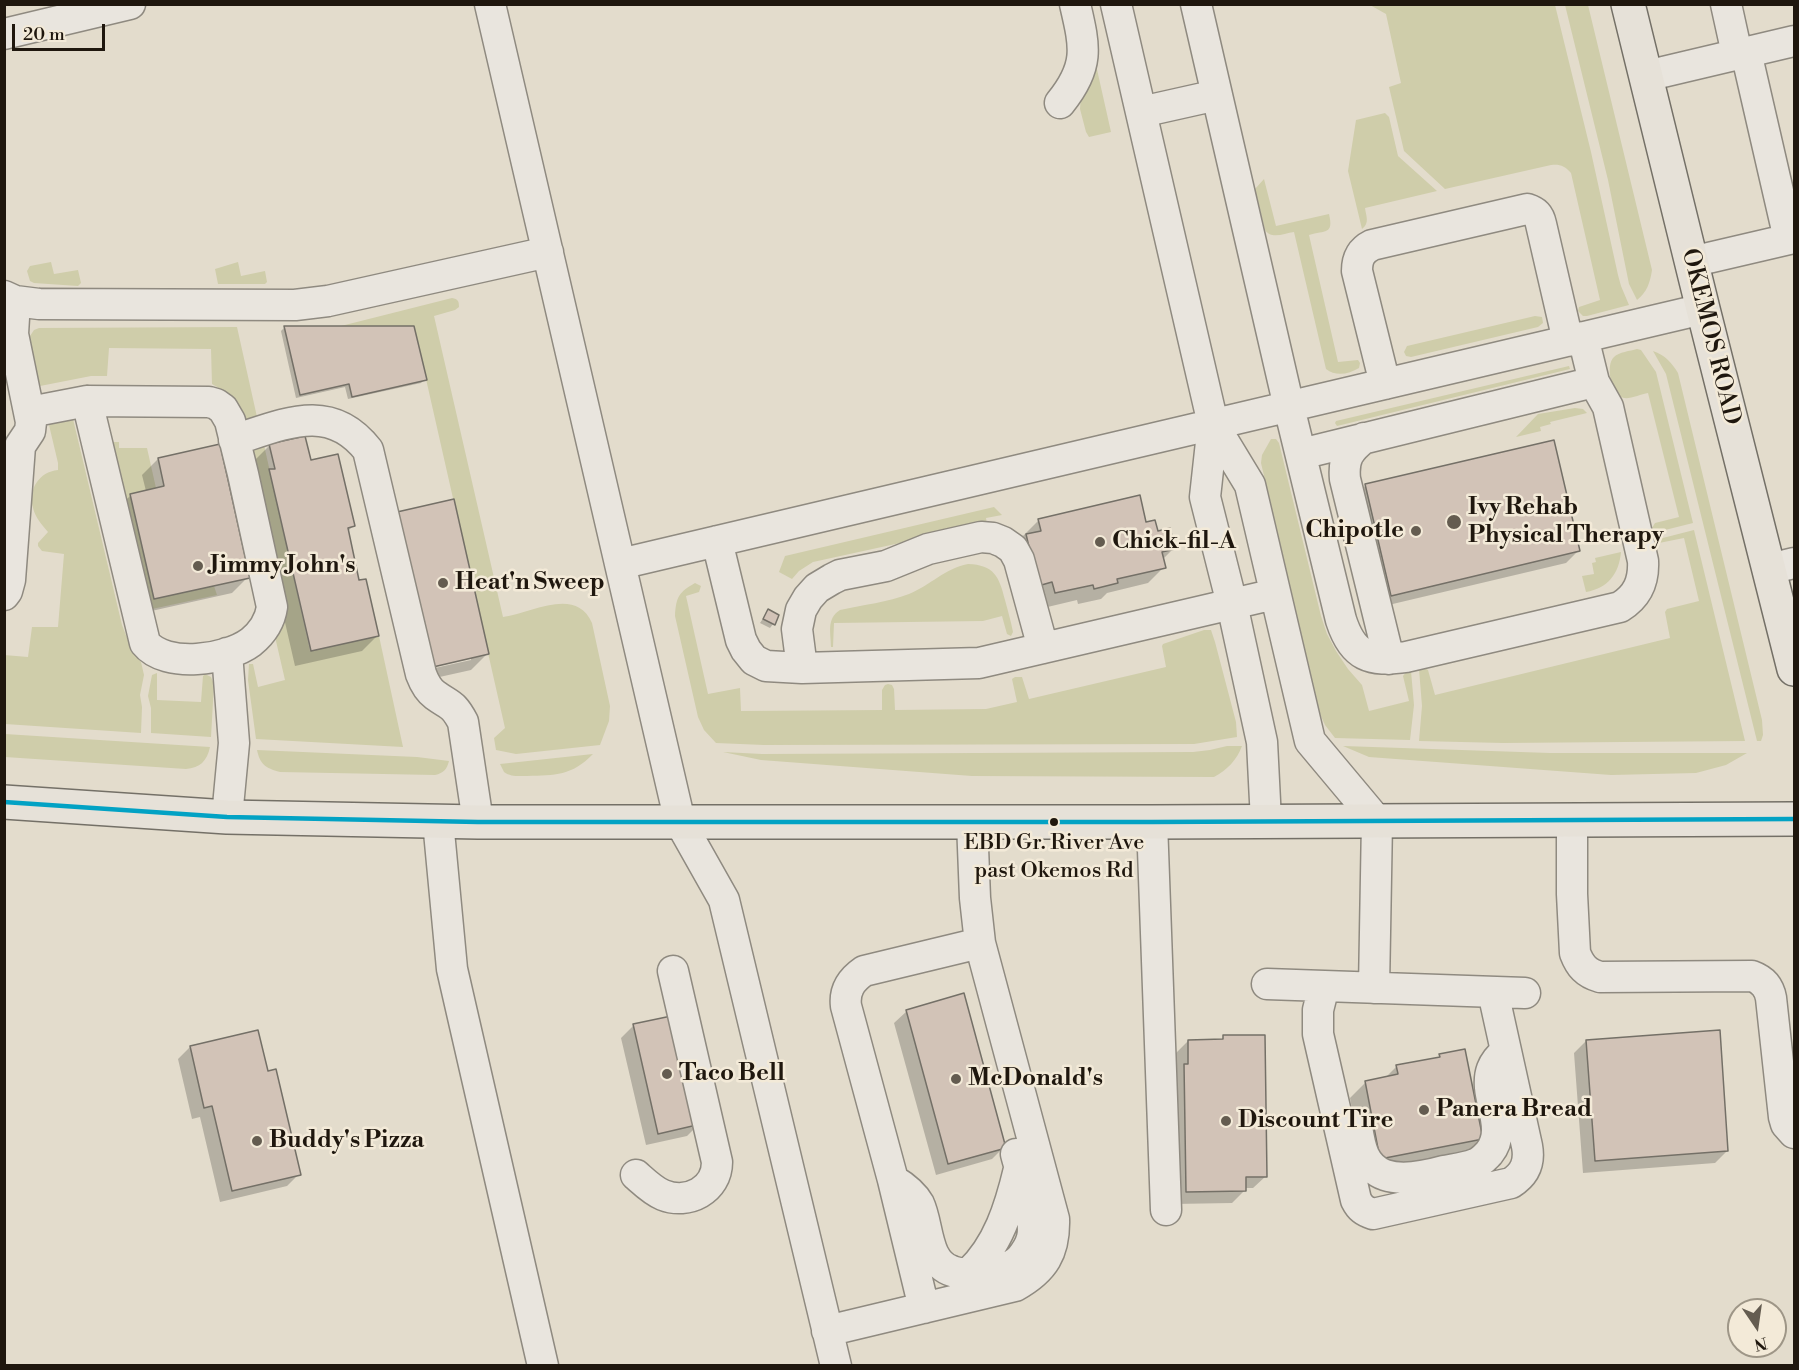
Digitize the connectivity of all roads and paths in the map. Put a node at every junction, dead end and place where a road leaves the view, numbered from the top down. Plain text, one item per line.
1 (130, 4) edge
2 (490, 4) edge
3 (1075, 4) edge
4 (1116, 4) edge
5 (1196, 4) edge
6 (1628, 4) edge
7 (1726, 4) edge
8 (4, 34) edge
9 (1794, 41) edge
10 (1742, 53) junction
11 (1646, 76) junction
12 (1217, 95) junction
13 (1060, 103) dead end
14 (1140, 112) junction
15 (1792, 238) edge
16 (548, 252) junction
17 (1691, 262) junction
18 (10, 299) edge
19 (1703, 309) junction
20 (1575, 339) junction
21 (1594, 382) junction
22 (1385, 384) junction
23 (87, 401) junction
24 (1289, 407) junction
25 (30, 412) junction
26 (1212, 424) junction
27 (1364, 438) junction
28 (234, 440) junction
29 (12, 446) edge
30 (1300, 454) junction
31 (717, 541) junction
32 (620, 564) junction
33 (1782, 566) edge
34 (1275, 594) junction
35 (4, 595) edge
36 (1232, 604) junction
37 (1042, 648) junction
38 (227, 653) junction
39 (1389, 659) junction
40 (802, 668) junction
41 (1794, 669) edge
42 (4, 802) edge
43 (227, 817) junction
44 (1794, 819) edge
45 (1572, 820) junction
46 (438, 821) junction
47 (1266, 821) junction
48 (1377, 821) junction
49 (478, 822) junction
50 (680, 822) junction
51 (972, 822) junction
52 (1152, 822) junction
53 (984, 957) junction
54 (673, 971) dead end
55 (1267, 984) dead end
56 (1324, 986) junction
57 (1374, 988) junction
58 (1493, 992) junction
59 (1525, 993) dead end
60 (1506, 1051) junction
61 (1330, 1089) junction
62 (1794, 1132) edge
63 (636, 1175) dead end
64 (893, 1179) junction
65 (1166, 1210) dead end
66 (924, 1308) junction
67 (827, 1331) junction
68 (543, 1365) edge
69 (836, 1365) edge

1 - 8 lane
2 - 16 lane
3 - 13 lane
4 - 14 lane
5 - 12 lane
6 - 11 main road, OKEMOS ROAD
7 - 10 lane
9 - 10 lane
10 - 11 lane
10 - 15 lane
11 - 17 main road, OKEMOS ROAD
12 - 14 lane
12 - 24 lane
14 - 26 lane
15 - 17 lane
16 - 18 lane
16 - 32 lane
17 - 19 main road, OKEMOS ROAD
18 - 25 lane
19 - 20 lane
19 - 33 main road, OKEMOS ROAD
20 - 21 lane
20 - 22 lane
20 - 22 lane
21 - 27 lane
21 - 39 lane
22 - 24 lane
23 - 25 lane
23 - 28 lane
23 - 38 lane
24 - 26 lane
24 - 30 lane
25 - 29 lane
26 - 31 lane
26 - 34 lane
26 - 36 lane
27 - 30 lane
27 - 39 lane
28 - 38 lane
28 - 49 lane
29 - 35 lane
30 - 39 lane
31 - 32 lane
31 - 40 lane
32 - 50 lane
33 - 41 main road, OKEMOS ROAD
34 - 36 lane
34 - 48 lane
36 - 37 lane
36 - 47 lane
37 - 40 lane
37 - 40 lane
38 - 43 lane
42 - 43 main road
43 - 46 main road
44 - 45 main road
45 - 48 main road
45 - 62 lane
46 - 49 main road
46 - 68 lane
47 - 48 main road
47 - 52 main road
48 - 57 lane
49 - 50 main road
50 - 51 main road
50 - 67 lane
51 - 52 main road
51 - 53 lane
52 - 65 lane
53 - 64 lane
53 - 64 lane
53 - 66 lane
54 - 63 lane
55 - 56 lane
56 - 57 lane
56 - 61 lane
57 - 58 lane
58 - 59 lane
58 - 60 lane
60 - 61 lane
60 - 61 lane
64 - 66 lane
66 - 67 lane
67 - 69 lane

